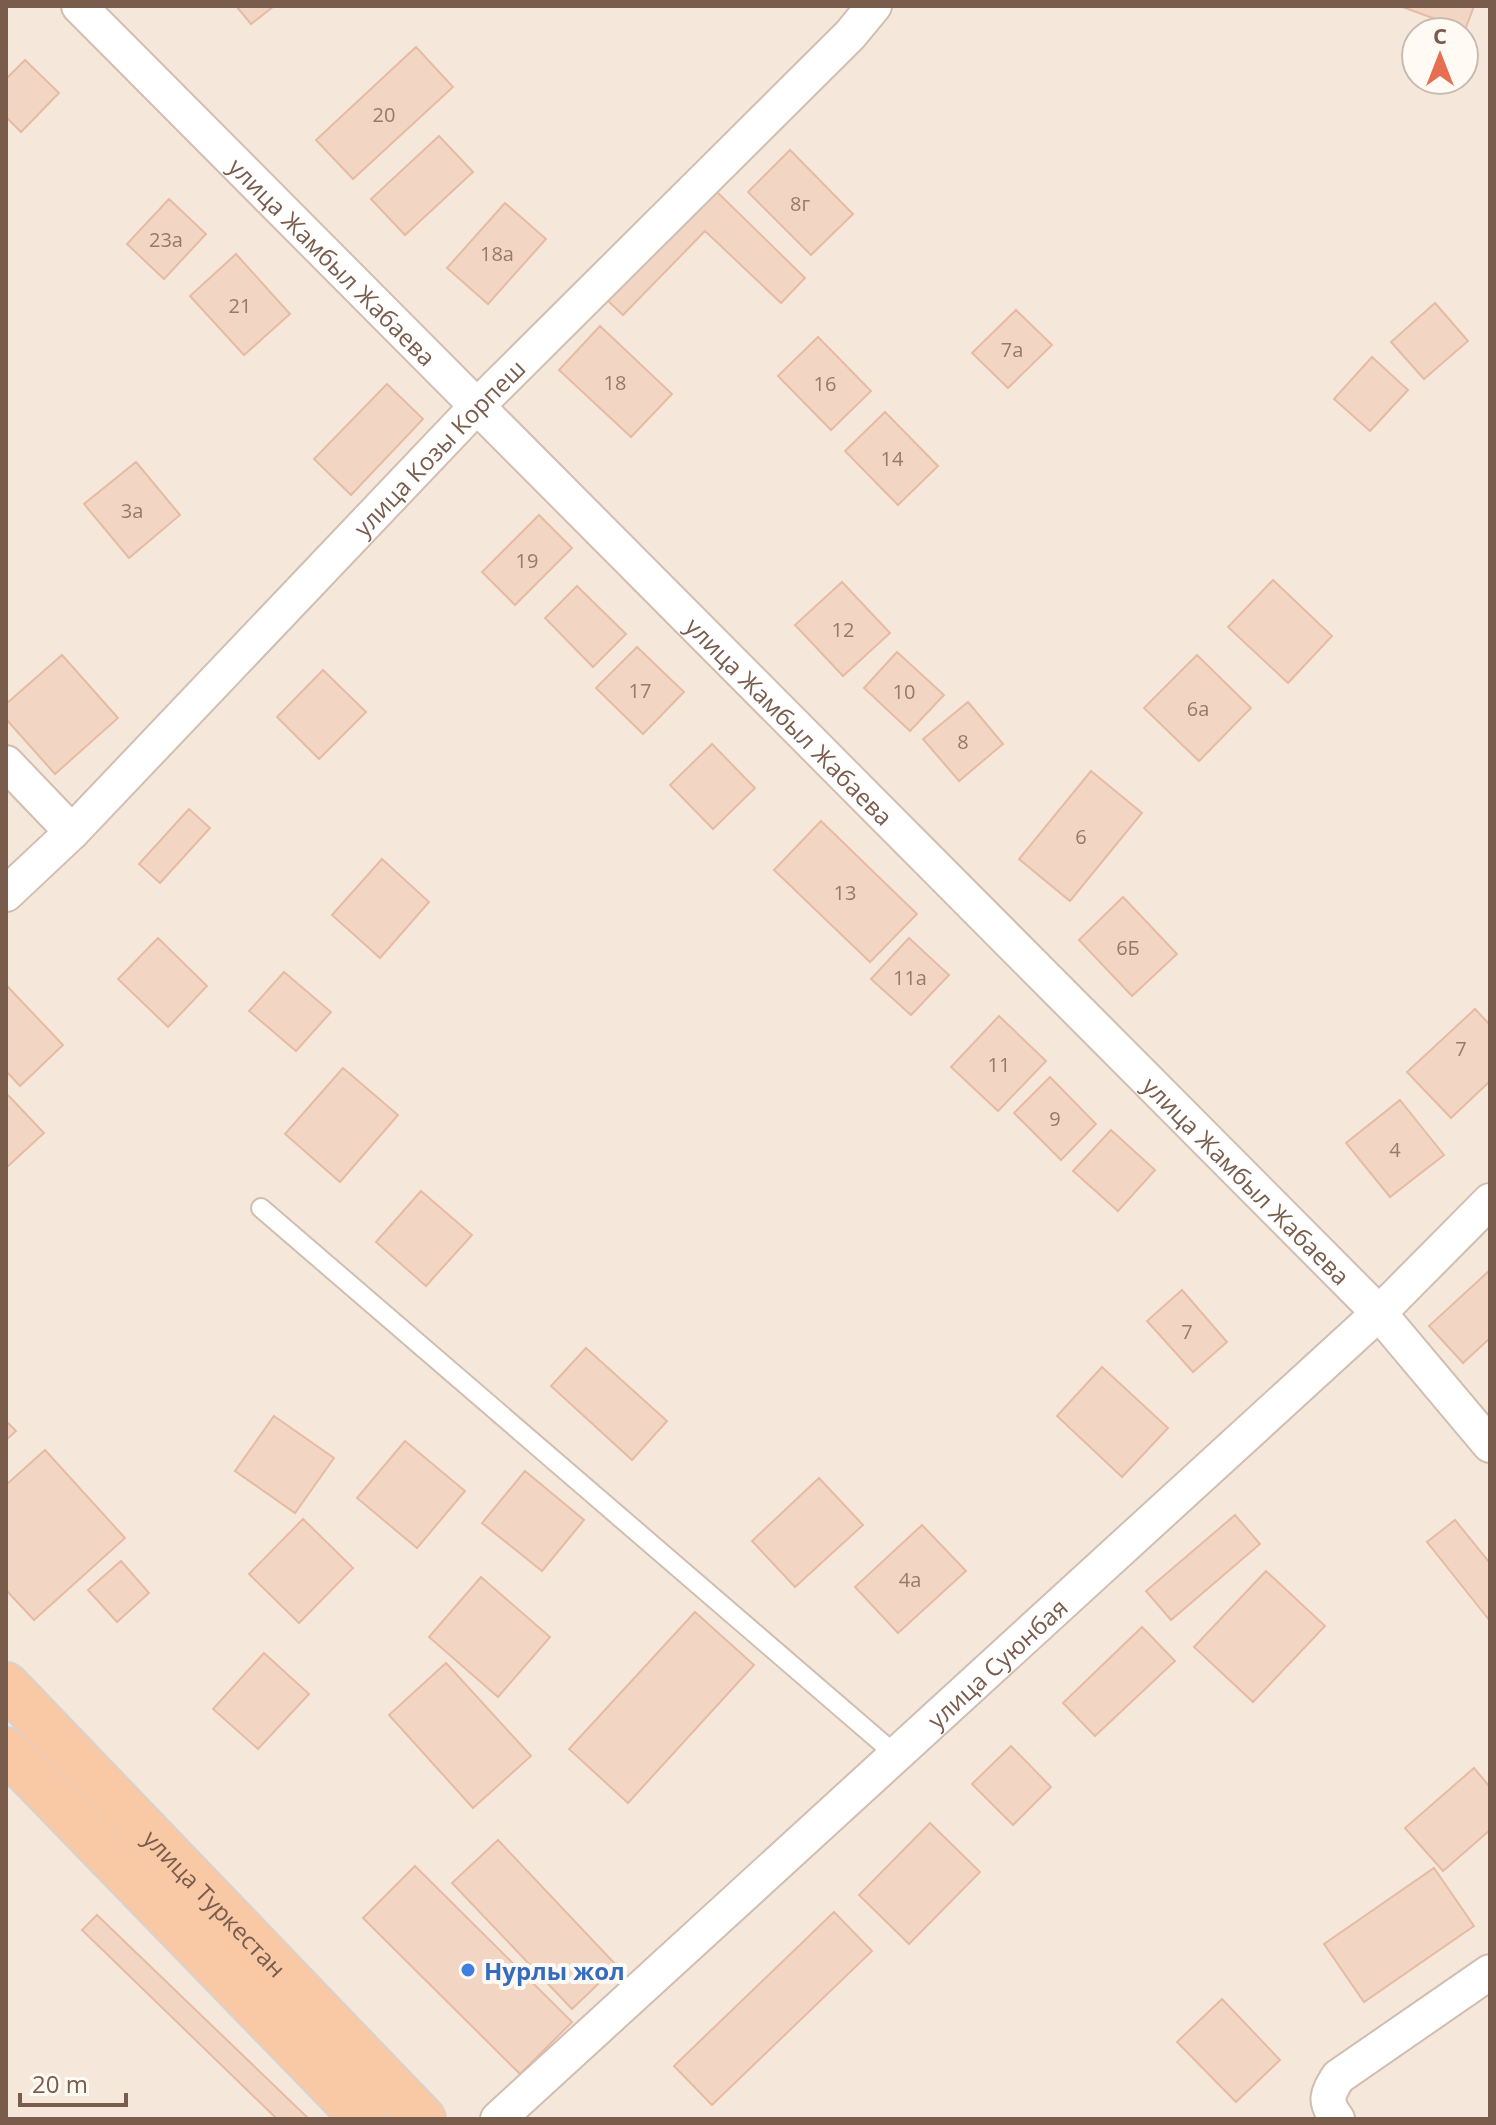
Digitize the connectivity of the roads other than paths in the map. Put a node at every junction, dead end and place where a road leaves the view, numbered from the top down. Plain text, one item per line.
1 (79, 6) edge
2 (874, 6) edge
3 (477, 406) junction
4 (6, 763) edge
5 (72, 832) junction
6 (6, 894) edge
7 (1490, 1201) edge
8 (261, 1208) dead end
9 (1379, 1313) junction
10 (1490, 1445) edge
11 (6, 1685) edge
12 (6, 1750) edge
13 (896, 1755) junction
14 (1490, 1972) edge
15 (364, 2119) edge
16 (423, 2119) edge
17 (498, 2119) edge
18 (1337, 2119) edge

1 - 3 street, улица Жамбыл Жабаева
2 - 3 street, улица Козы Корпеш
3 - 5 street, улица Козы Корпеш
3 - 9 street, улица Жамбыл Жабаева
4 - 5 street
5 - 6 street, улица Козы Корпеш
7 - 9 street, улица Суюнбая
8 - 13 lane
9 - 10 street, улица Жамбыл Жабаева
9 - 13 street, улица Суюнбая
11 - 16 highway, улица Туркестан
12 - 15 highway, улица Туркестан
13 - 17 street, улица Суюнбая
14 - 18 street

